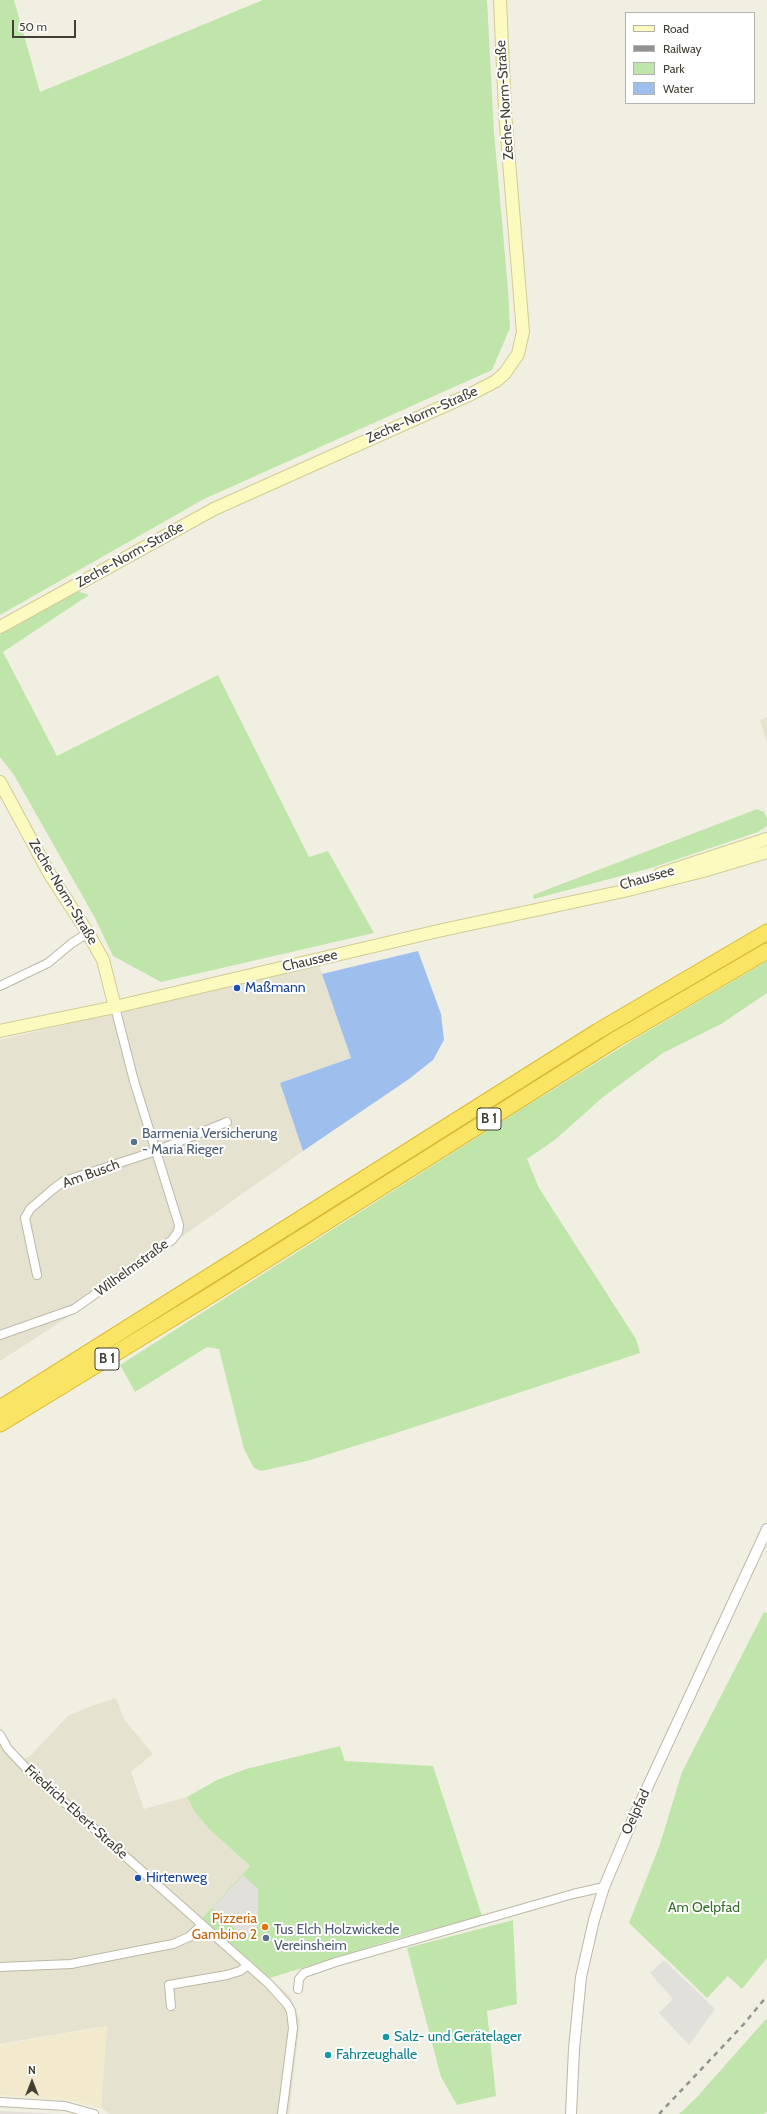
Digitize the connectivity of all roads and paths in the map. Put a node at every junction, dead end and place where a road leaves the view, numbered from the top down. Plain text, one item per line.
1 (500, 0) edge
2 (0, 627) edge
3 (0, 782) edge
4 (767, 839) edge
5 (767, 852) edge
6 (526, 912) junction
7 (767, 932) edge
8 (88, 933) junction
9 (767, 951) edge
10 (0, 986) edge
11 (115, 1007) junction
12 (0, 1030) edge
13 (227, 1122) dead end
14 (156, 1151) junction
15 (37, 1275) dead end
16 (0, 1335) edge
17 (0, 1408) edge
18 (0, 1424) edge
19 (767, 1529) edge
20 (0, 1735) edge
21 (604, 1887) junction
22 (202, 1925) junction
23 (248, 1965) junction
24 (0, 1967) edge
25 (298, 1989) dead end
26 (171, 2006) dead end
27 (0, 2102) edge
28 (94, 2114) edge
29 (282, 2114) edge
30 (571, 2114) edge

1 - 2 main road, Zeche-Norm-Straße
3 - 8 main road, Zeche-Norm-Straße
4 - 6 main road, Chaussee
5 - 6 main road, Chaussee
6 - 11 main road, Chaussee
7 - 17 highway, B 1
8 - 10 street
8 - 11 main road, Zeche-Norm-Straße
9 - 18 highway, B 1
11 - 12 main road, Chaussee
11 - 14 street, Wilhelmstraße
13 - 14 street, Am Busch
14 - 15 street, Am Busch
14 - 16 street, Wilhelmstraße
19 - 21 street, Oelpfad
20 - 22 street, Friedrich-Ebert-Straße
21 - 25 street
21 - 30 street, Oelpfad
22 - 23 street, Friedrich-Ebert-Straße
22 - 24 street
23 - 26 street
23 - 29 street, Friedrich-Ebert-Straße
27 - 28 street

